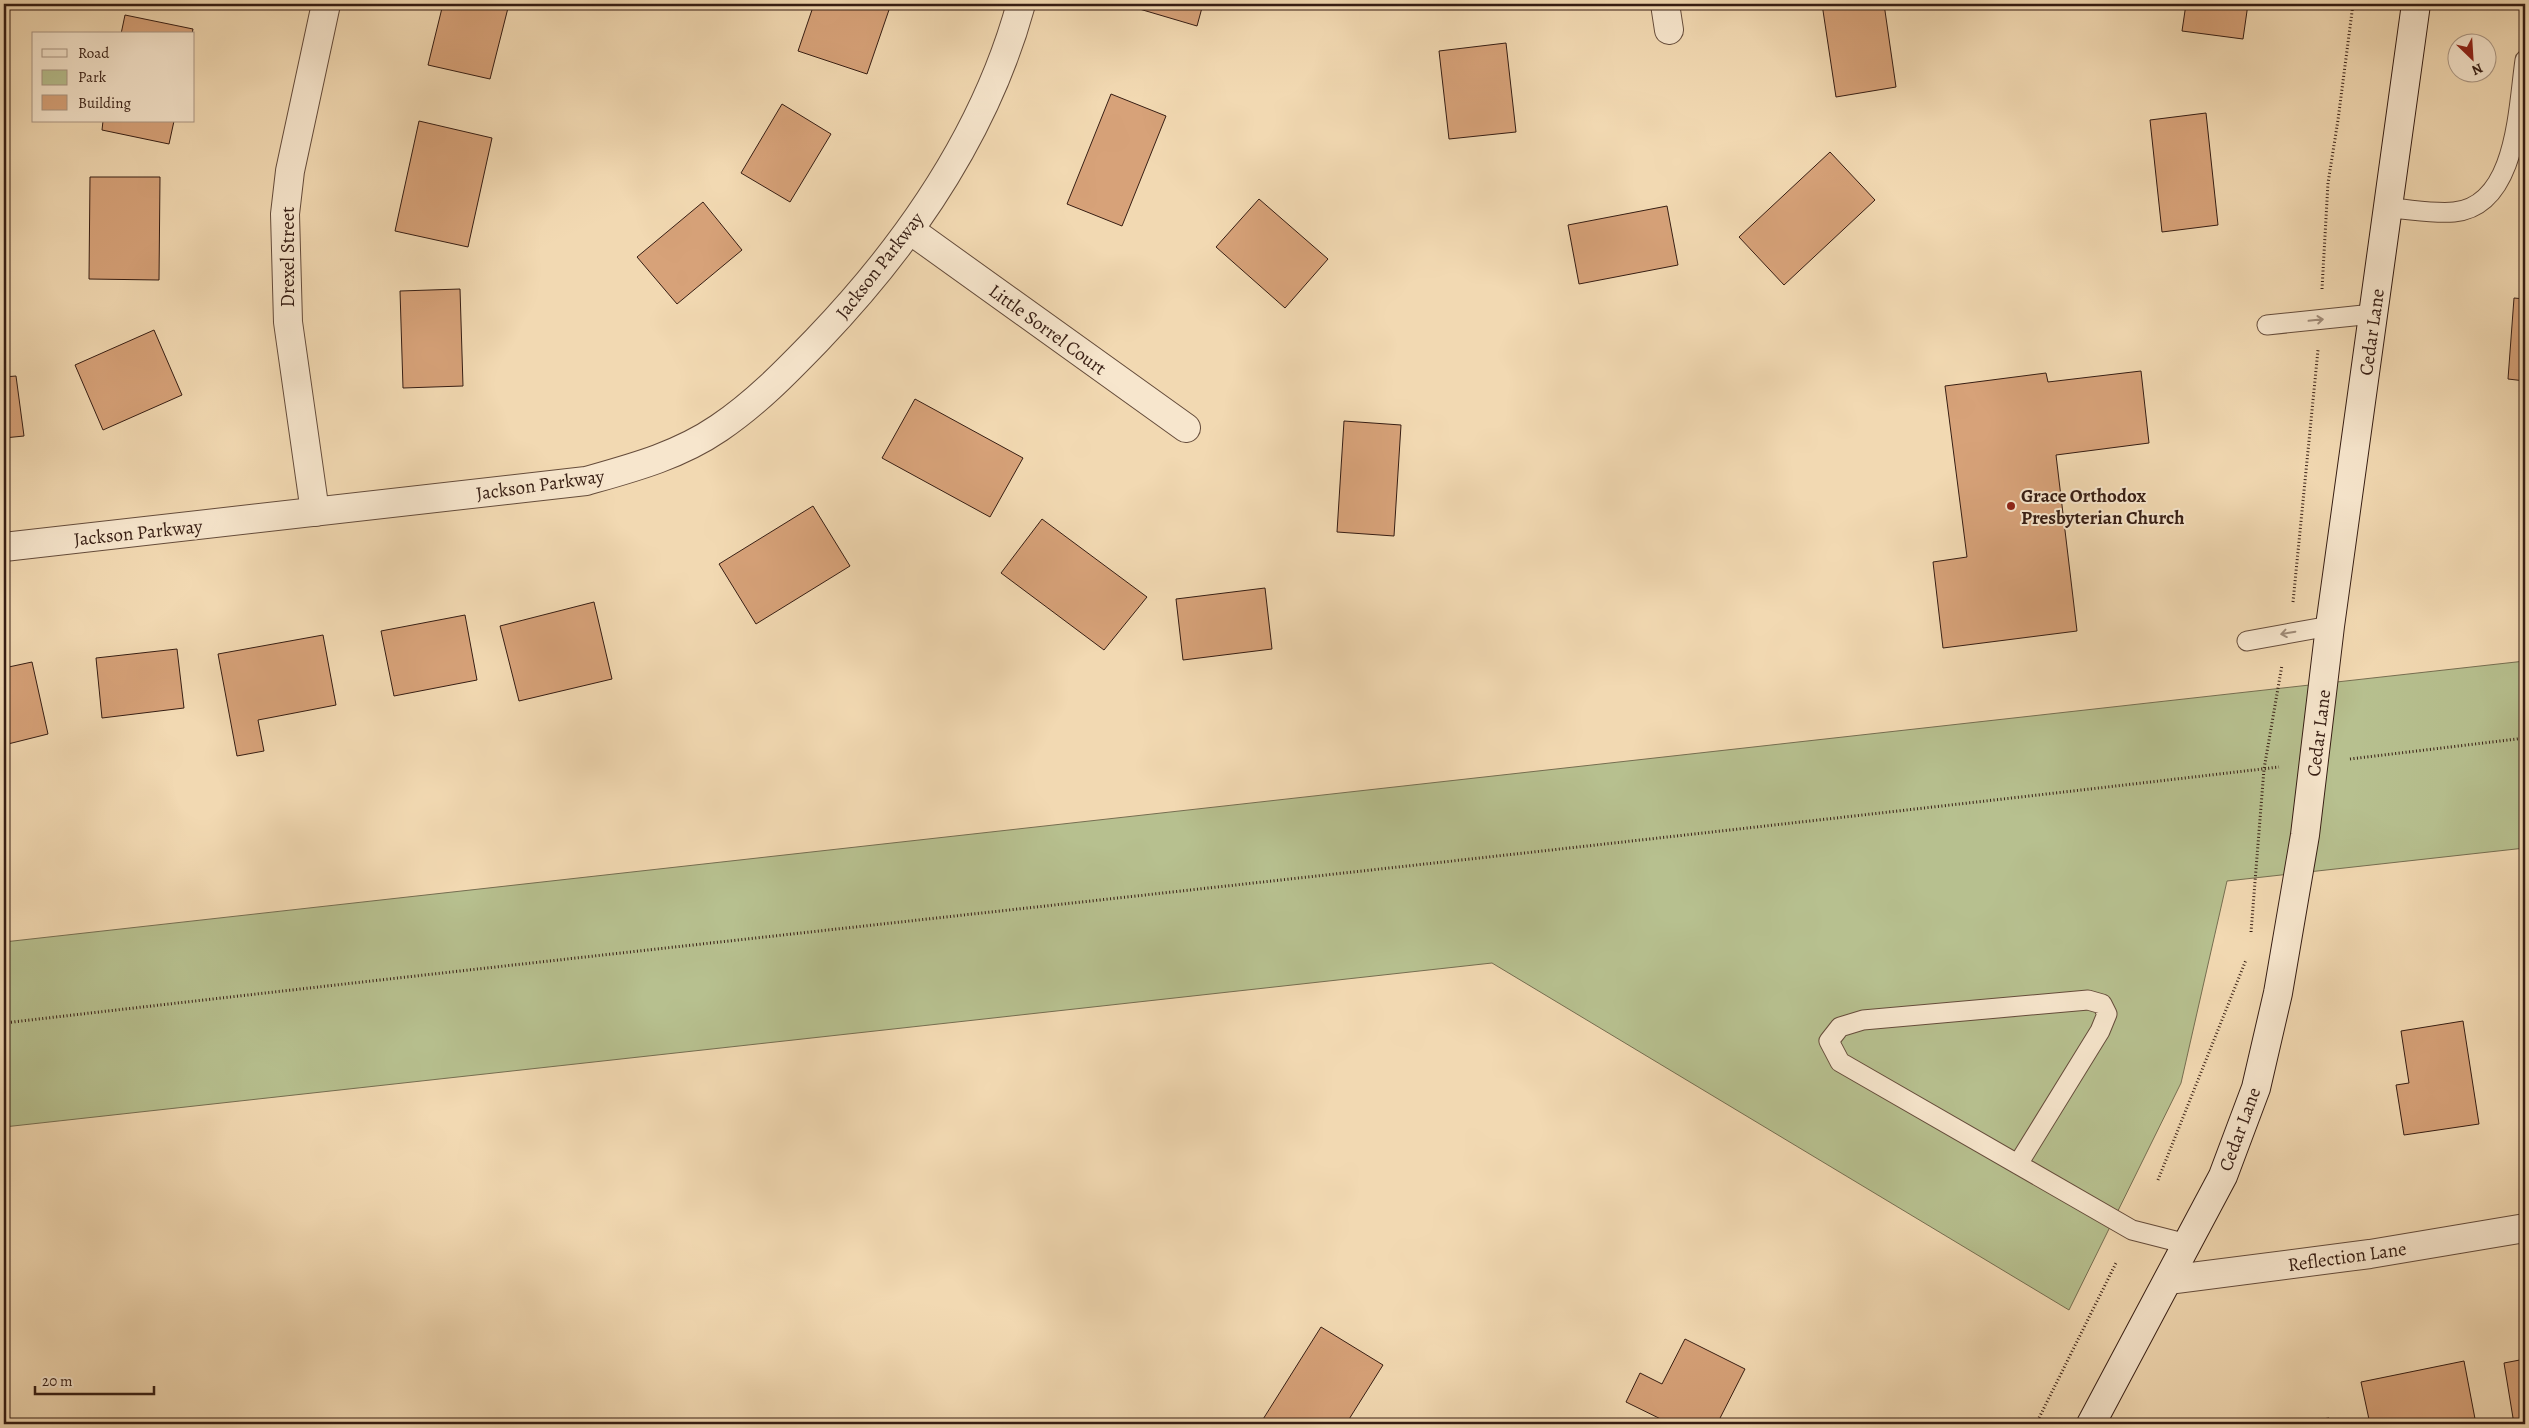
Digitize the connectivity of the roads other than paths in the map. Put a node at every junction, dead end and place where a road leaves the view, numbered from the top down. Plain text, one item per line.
1 (326, 4) edge
2 (1021, 4) edge
3 (1665, 4) edge
4 (2416, 4) edge
5 (1669, 30) dead end
6 (2525, 60) edge
7 (2388, 208) junction
8 (910, 230) junction
9 (2374, 314) junction
10 (2267, 326) dead end
11 (1186, 428) dead end
12 (315, 512) junction
13 (4, 547) edge
14 (2330, 626) junction
15 (2247, 641) dead end
16 (2018, 1164) junction
17 (2525, 1228) edge
18 (2187, 1244) junction
19 (2168, 1280) junction
20 (2090, 1424) edge

1 - 12 street, Drexel Street
2 - 8 street, Jackson Parkway
3 - 5 street
4 - 7 street, Cedar Lane
6 - 7 lane
7 - 9 street, Cedar Lane
8 - 11 street, Little Sorrel Court
8 - 12 street, Jackson Parkway
10 -> 9 lane
9 - 14 street, Cedar Lane
12 - 13 street, Jackson Parkway
14 -> 15 lane
14 - 18 street, Cedar Lane
16 - 16 lane
16 - 18 lane
17 - 19 street, Reflection Lane
18 - 19 street, Cedar Lane
19 - 20 street, Cedar Lane

